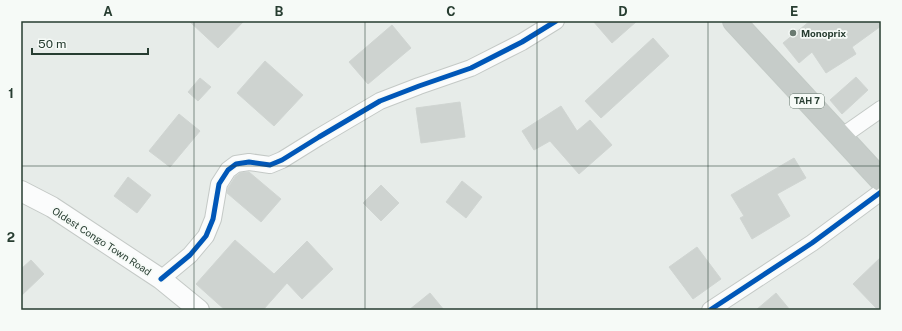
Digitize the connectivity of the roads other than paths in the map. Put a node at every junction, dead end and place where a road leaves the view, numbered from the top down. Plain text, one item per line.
1 (556, 21) edge
2 (734, 21) edge
3 (881, 109) edge
4 (841, 137) junction
5 (881, 180) edge
6 (21, 191) edge
7 (881, 192) edge
8 (161, 279) junction
9 (199, 310) edge
10 (710, 310) edge

1 - 8 street
2 - 4 highway, TAH 7
3 - 4 street
4 - 5 highway, TAH 7
6 - 8 street, Oldest Congo Town Road
7 - 10 street
8 - 9 street, Oldest Congo Town Road

